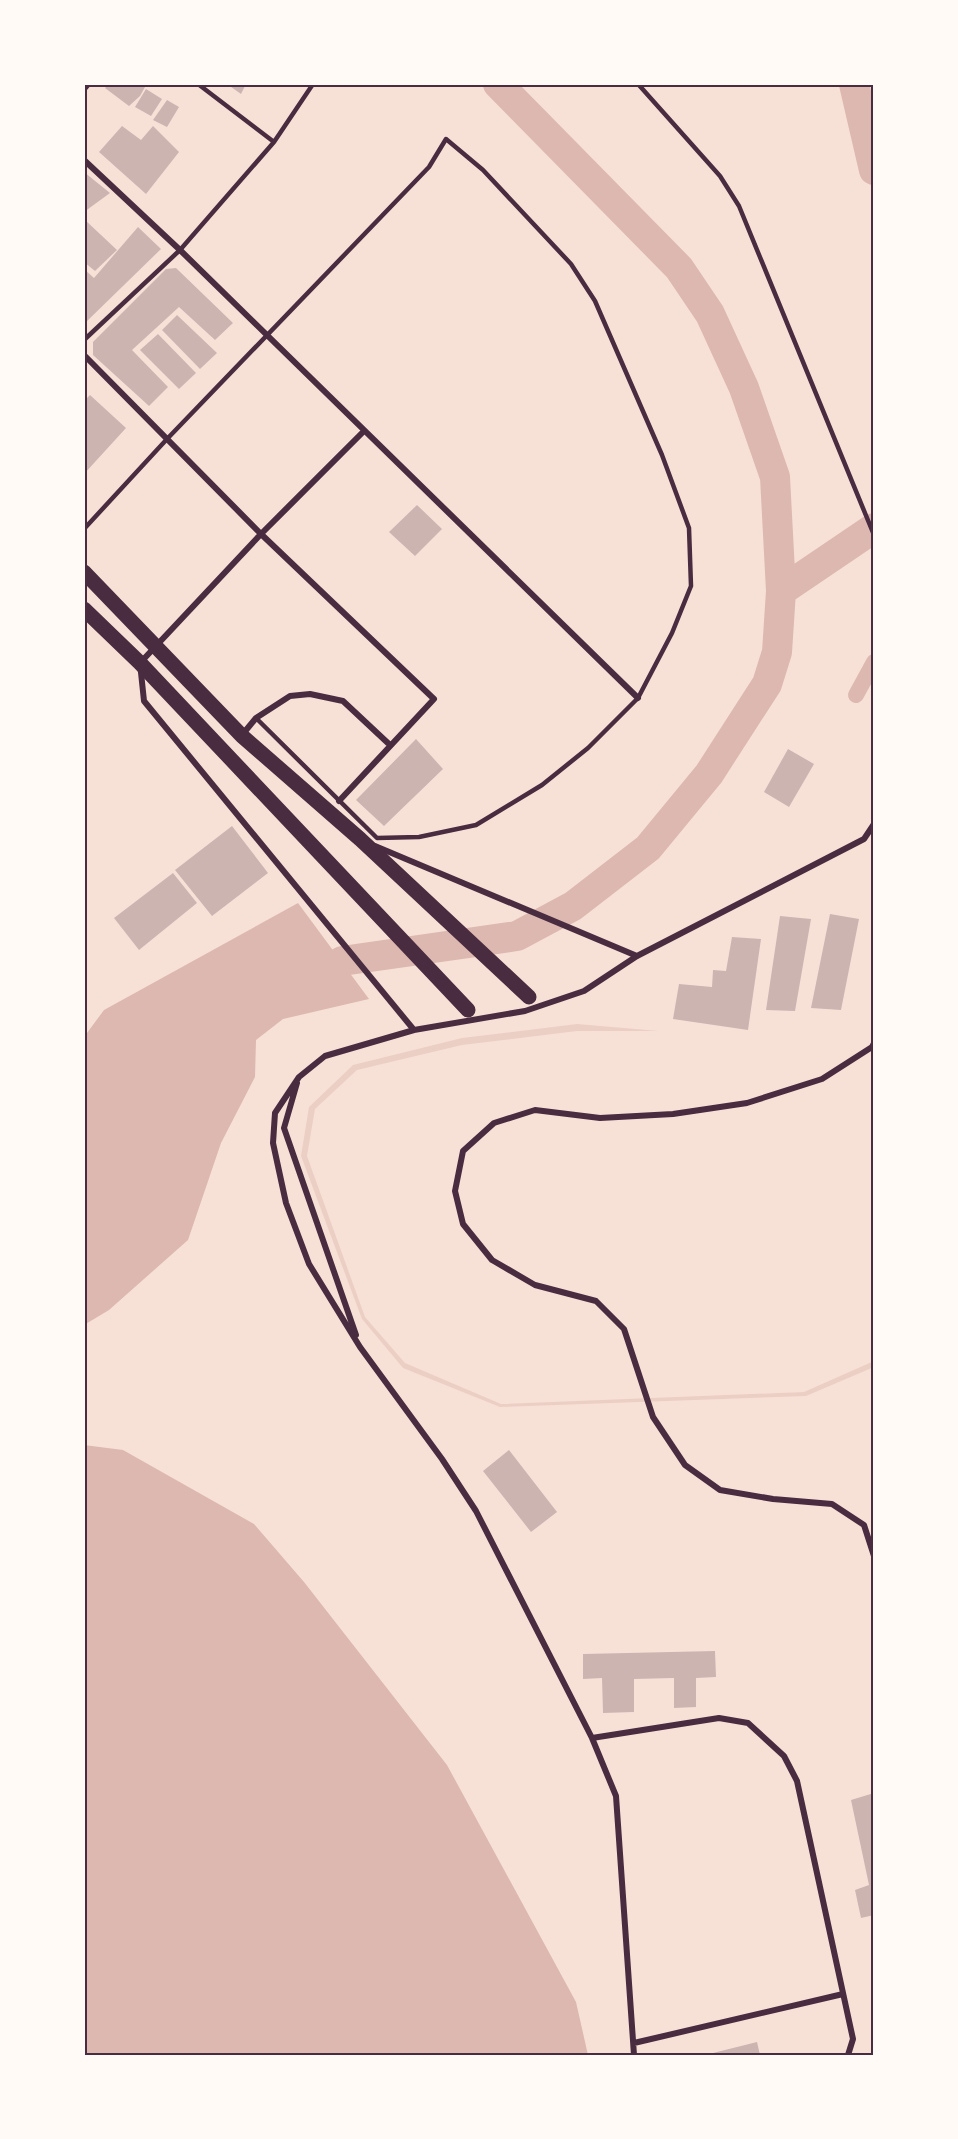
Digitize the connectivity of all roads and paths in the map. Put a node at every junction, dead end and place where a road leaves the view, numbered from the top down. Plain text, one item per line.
1 (89, 84) edge
2 (198, 84) edge
3 (313, 84) edge
4 (638, 84) edge
5 (84, 90) edge
6 (274, 142) junction
7 (84, 160) edge
8 (180, 250) junction
9 (268, 335) junction
10 (84, 340) edge
11 (84, 355) edge
12 (364, 431) junction
13 (167, 439) junction
14 (84, 528) edge
15 (261, 534) junction
16 (874, 535) edge
17 (84, 572) edge
18 (84, 609) edge
19 (157, 647) junction
20 (140, 663) junction
21 (638, 699) junction
22 (256, 718) junction
23 (242, 736) junction
24 (390, 745) junction
25 (339, 801) junction
26 (874, 824) edge
27 (360, 839) junction
28 (637, 956) junction
29 (530, 997) dead end
30 (468, 1010) dead end
31 (414, 1030) junction
32 (874, 1043) edge
33 (299, 1077) junction
34 (360, 1347) junction
35 (874, 1556) edge
36 (592, 1738) junction
37 (843, 1994) junction
38 (634, 2043) junction
39 (634, 2055) edge
40 (848, 2055) edge

1 - 5 lane
2 - 6 lane
3 - 6 lane
4 - 16 lane
6 - 8 lane
7 - 8 street
8 - 9 street
8 - 10 lane
9 - 12 street
9 - 13 lane
9 - 21 lane
11 - 13 street
12 - 15 street
12 - 21 street
13 - 14 lane
13 - 15 street
15 - 19 street
15 - 24 street
17 - 19 main road
18 - 20 main road
19 - 20 street
19 - 23 main road
20 - 30 main road
20 - 31 street
21 - 25 lane
22 - 23 street
22 - 24 street
22 - 25 lane
23 - 27 main road
24 - 25 street
26 - 28 street
27 - 28 street
27 - 29 main road
28 - 31 street
31 - 33 street
32 - 35 street
33 - 34 street
33 - 34 street
34 - 36 street
36 - 37 street
36 - 38 street
37 - 38 street
37 - 40 street
38 - 39 street

